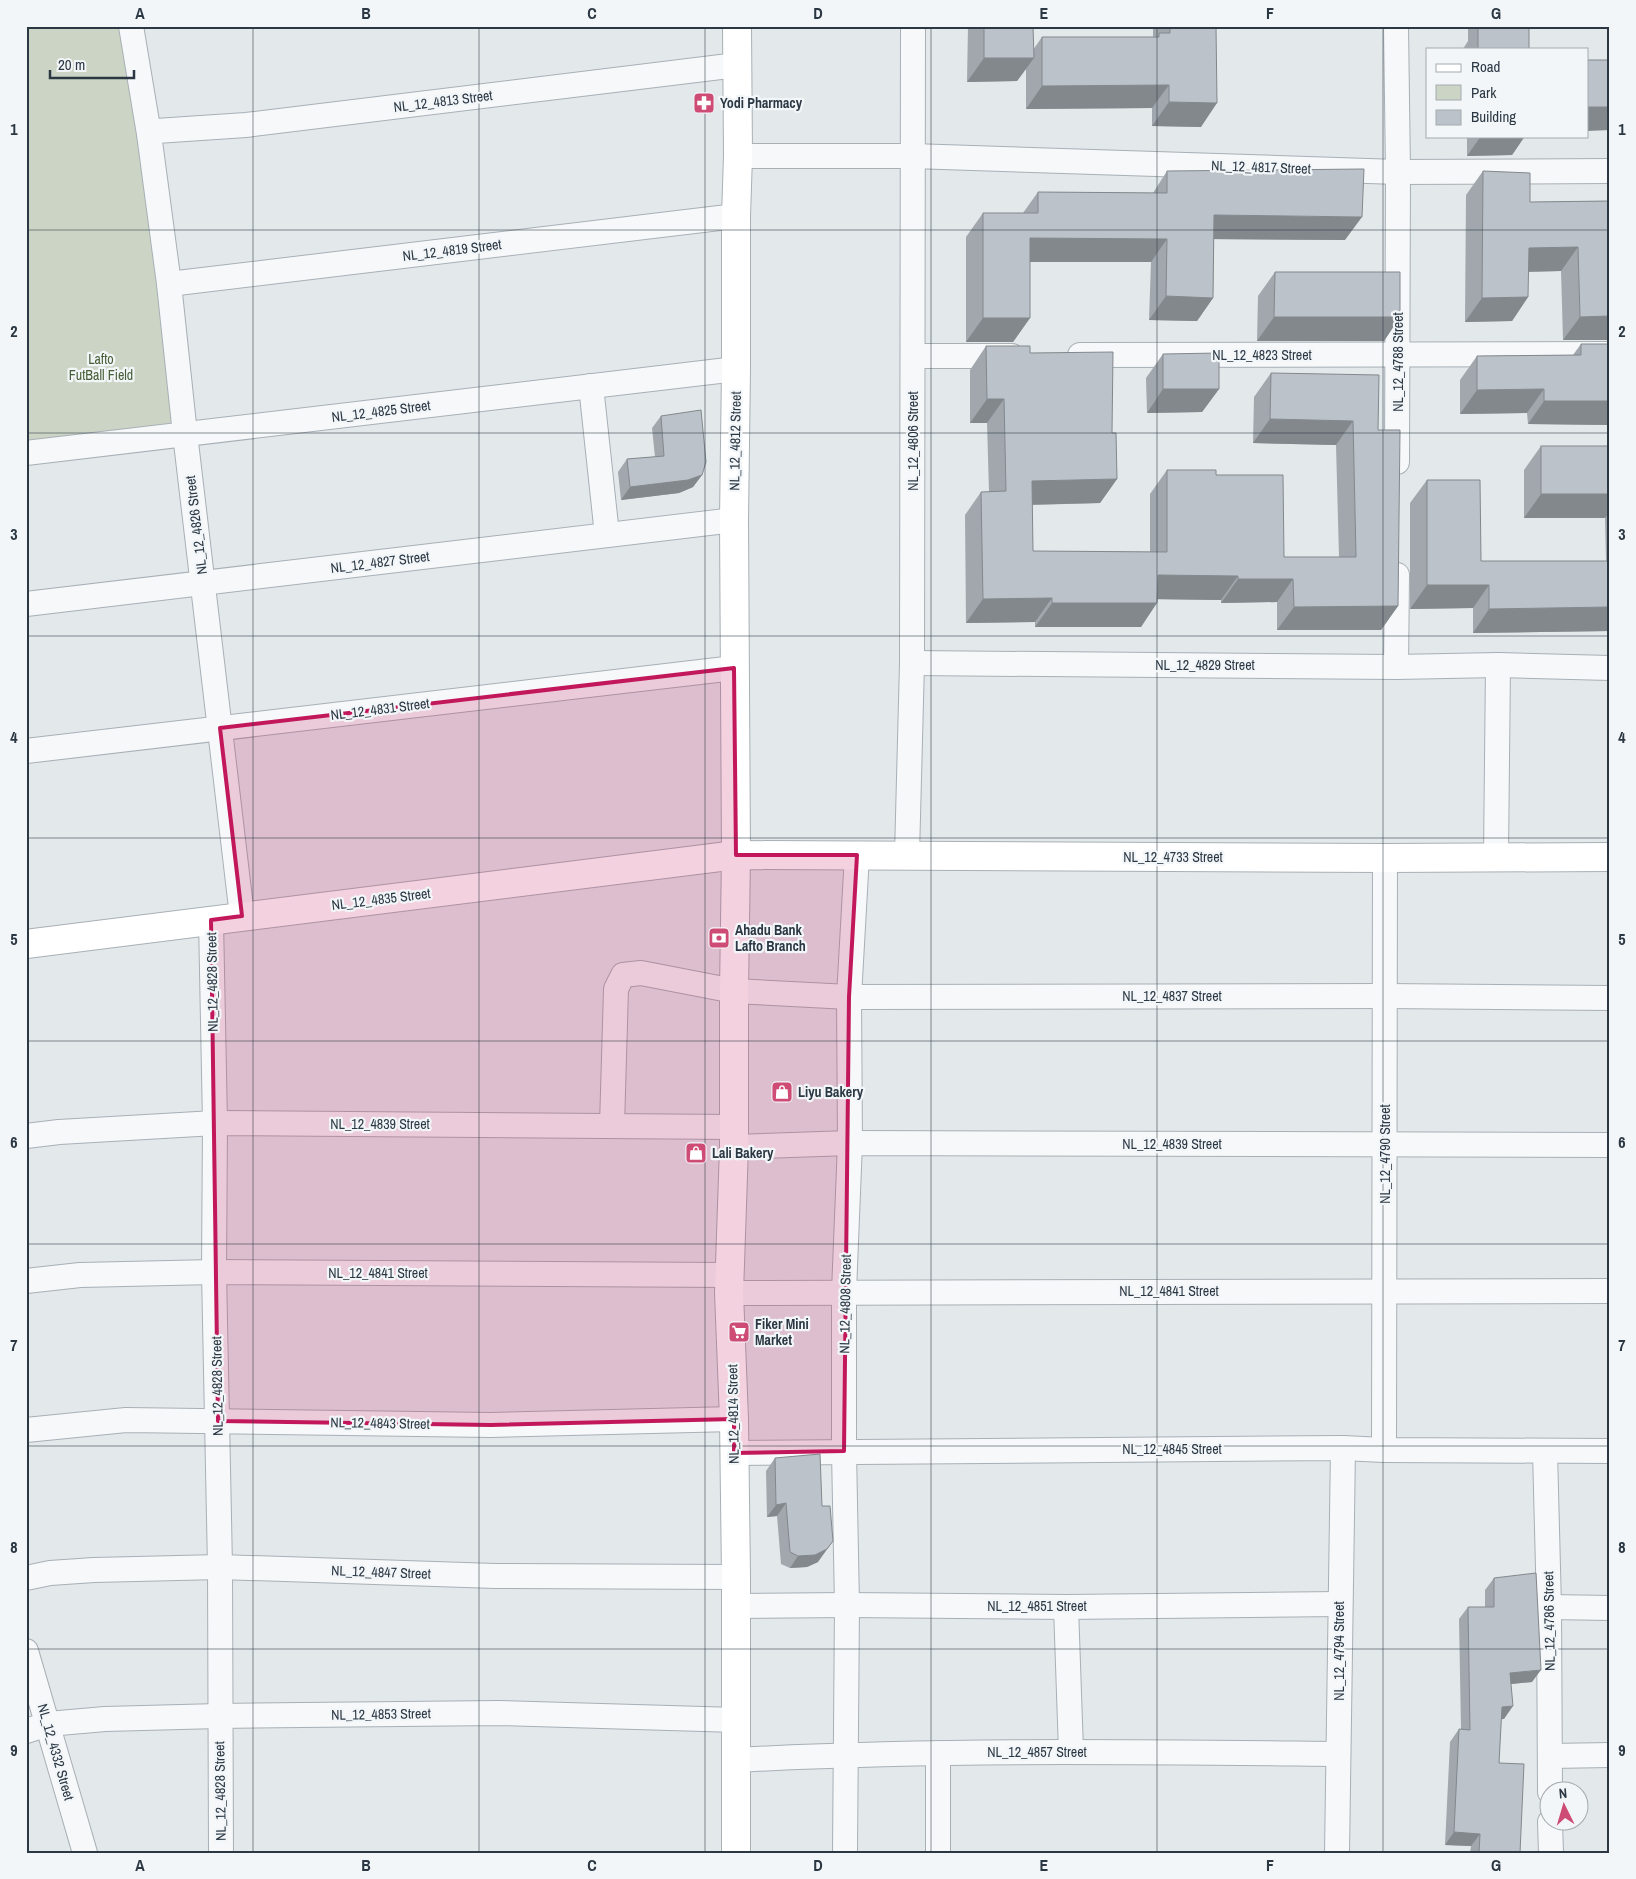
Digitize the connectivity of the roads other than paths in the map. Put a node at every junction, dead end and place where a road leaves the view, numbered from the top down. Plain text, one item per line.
1 (131, 26) edge
2 (738, 26) edge
3 (913, 26) edge
4 (1396, 26) edge
5 (737, 65) junction
6 (149, 134) junction
7 (738, 156) junction
8 (912, 156) junction
9 (1610, 171) edge
10 (1398, 172) junction
11 (736, 216) junction
12 (169, 284) junction
13 (1610, 354) edge
14 (1398, 355) junction
15 (914, 356) junction
16 (1032, 356) edge
17 (1062, 356) edge
18 (736, 369) junction
19 (591, 386) junction
20 (185, 434) junction
21 (26, 453) edge
22 (1397, 482) edge
23 (734, 520) junction
24 (607, 535) junction
25 (1397, 550) edge
26 (202, 583) junction
27 (26, 604) edge
28 (912, 663) junction
29 (1498, 665) junction
30 (1396, 667) junction
31 (734, 668) junction
32 (1610, 668) edge
33 (220, 728) junction
34 (26, 751) edge
35 (736, 855) junction
36 (857, 855) junction
37 (907, 855) junction
38 (1496, 856) junction
39 (1610, 856) edge
40 (1385, 858) junction
41 (242, 916) junction
42 (211, 920) junction
43 (26, 944) edge
44 (734, 991) junction
45 (1385, 996) junction
46 (849, 997) junction
47 (1610, 998) edge
48 (216, 1123) junction
49 (612, 1126) junction
50 (26, 1136) edge
51 (734, 1137) junction
52 (850, 1143) junction
53 (1610, 1144) edge
54 (1386, 1145) junction
55 (214, 1272) junction
56 (26, 1281) edge
57 (729, 1284) junction
58 (1384, 1290) junction
59 (1610, 1291) edge
60 (844, 1292) junction
61 (734, 1419) junction
62 (218, 1421) junction
63 (26, 1430) edge
64 (1342, 1448) junction
65 (1384, 1450) junction
66 (1545, 1451) junction
67 (1610, 1451) edge
68 (844, 1452) junction
69 (734, 1453) junction
70 (220, 1568) junction
71 (736, 1577) junction
72 (26, 1578) edge
73 (1339, 1604) junction
74 (847, 1605) junction
75 (736, 1606) junction
76 (1066, 1607) junction
77 (1549, 1607) junction
78 (1610, 1608) edge
79 (26, 1651) edge
80 (219, 1716) junction
81 (737, 1720) junction
82 (37, 1727) edge
83 (1070, 1752) junction
84 (938, 1753) junction
85 (846, 1754) junction
86 (1338, 1754) junction
87 (1610, 1754) edge
88 (1550, 1756) junction
89 (736, 1760) junction
90 (1550, 1782) edge
91 (1550, 1832) edge
92 (84, 1853) edge
93 (221, 1853) edge
94 (736, 1853) edge
95 (845, 1853) edge
96 (938, 1853) edge
97 (1337, 1853) edge
98 (1551, 1853) edge

1 - 6 street, NL_12_4826 Street
2 - 5 street, NL_12_4812 Street
3 - 8 street, NL_12_4806 Street
4 - 10 street, NL_12_4788 Street
5 - 6 street, NL_12_4813 Street
5 - 7 street, NL_12_4812 Street
6 - 12 street, NL_12_4826 Street
7 - 8 street, NL_12_4817 Street
7 - 11 street, NL_12_4812 Street
8 - 10 street, NL_12_4817 Street
8 - 15 street, NL_12_4806 Street
9 - 10 street, NL_12_4817 Street
10 - 14 street, NL_12_4788 Street
11 - 12 street, NL_12_4819 Street
11 - 18 street, NL_12_4812 Street
12 - 20 street, NL_12_4826 Street
13 - 14 street, NL_12_4823 Street
14 - 17 street, NL_12_4823 Street
14 - 22 street, NL_12_4788 Street
15 - 16 street
15 - 28 street, NL_12_4806 Street
18 - 19 street, NL_12_4825 Street
18 - 23 street, NL_12_4812 Street
19 - 20 street, NL_12_4825 Street
19 - 24 street
20 - 21 street, NL_12_4825 Street
20 - 26 street, NL_12_4826 Street
23 - 24 street, NL_12_4827 Street
23 - 31 street, NL_12_4812 Street
24 - 26 street, NL_12_4827 Street
25 - 30 street
26 - 27 street, NL_12_4827 Street
26 - 33 street, NL_12_4826 Street
28 - 30 street, NL_12_4829 Street
28 - 37 street, NL_12_4806 Street
29 - 30 street, NL_12_4829 Street
29 - 32 street, NL_12_4829 Street
29 - 38 street
31 - 33 street, NL_12_4831 Street
31 - 35 street, NL_12_4812 Street
33 - 34 street, NL_12_4831 Street
33 - 41 street, NL_12_4826 Street
35 - 36 street, NL_12_4733 Street
35 - 41 street, NL_12_4835 Street
35 - 44 street, NL_12_4814 Street
36 - 37 street, NL_12_4733 Street
36 - 46 street, NL_12_4808 Street
37 - 40 street, NL_12_4733 Street
38 - 39 street, NL_12_4733 Street
38 - 40 street, NL_12_4733 Street
40 - 45 street, NL_12_4790 Street
41 - 42 street, NL_12_4835 Street
42 - 43 street, NL_12_4835 Street
42 - 48 street, NL_12_4828 Street
44 - 46 street, NL_12_4837 Street
44 - 49 street, NL_12_4837 Street
44 - 51 street, NL_12_4814 Street
45 - 46 street, NL_12_4837 Street
45 - 47 street, NL_12_4837 Street
45 - 54 street, NL_12_4790 Street
46 - 52 street, NL_12_4808 Street
48 - 49 street, NL_12_4839 Street
48 - 50 street, NL_12_4839 Street
48 - 55 street, NL_12_4828 Street
49 - 51 street, NL_12_4839 Street
51 - 52 street, NL_12_4839 Street
51 - 57 street, NL_12_4814 Street
52 - 54 street, NL_12_4839 Street
52 - 60 street, NL_12_4808 Street
53 - 54 street, NL_12_4839 Street
54 - 58 street, NL_12_4790 Street
55 - 56 street, NL_12_4841 Street
55 - 57 street, NL_12_4841 Street
55 - 62 street, NL_12_4828 Street
57 - 60 street, NL_12_4841 Street
57 - 61 street, NL_12_4814 Street
58 - 59 street, NL_12_4841 Street
58 - 60 street, NL_12_4841 Street
58 - 65 street, NL_12_4790 Street
60 - 68 street, NL_12_4808 Street
61 - 62 street, NL_12_4843 Street
61 - 69 street, NL_12_4814 Street
62 - 63 street, NL_12_4843 Street
62 - 70 street, NL_12_4828 Street
64 - 65 street, NL_12_4845 Street
64 - 68 street, NL_12_4845 Street
64 - 73 street, NL_12_4794 Street
65 - 66 street, NL_12_4845 Street
66 - 67 street, NL_12_4845 Street
66 - 77 street, NL_12_4786 Street
68 - 69 street, NL_12_4845 Street
68 - 74 street, NL_12_4808 Street
69 - 71 street, NL_12_4814 Street
70 - 71 street, NL_12_4847 Street
70 - 72 street, NL_12_4847 Street
70 - 80 street, NL_12_4828 Street
71 - 75 street, NL_12_4814 Street
73 - 76 street, NL_12_4851 Street
73 - 86 street, NL_12_4794 Street
74 - 75 street, NL_12_4851 Street
74 - 76 street, NL_12_4851 Street
74 - 85 street, NL_12_4808 Street
75 - 81 street, NL_12_4814 Street
76 - 83 street
77 - 78 street
77 - 88 street, NL_12_4786 Street
79 - 82 street, NL_12_4332 Street
80 - 81 street, NL_12_4853 Street
80 - 82 street, NL_12_4853 Street
80 - 93 street, NL_12_4828 Street
81 - 89 street, NL_12_4814 Street
82 - 92 street, NL_12_4332 Street
83 - 84 street, NL_12_4857 Street
83 - 86 street, NL_12_4857 Street
84 - 85 street, NL_12_4857 Street
84 - 96 street
85 - 89 street, NL_12_4857 Street
85 - 95 street, NL_12_4808 Street
86 - 97 street, NL_12_4794 Street
87 - 88 street
88 - 90 street, NL_12_4786 Street
89 - 94 street, NL_12_4814 Street
91 - 98 street

